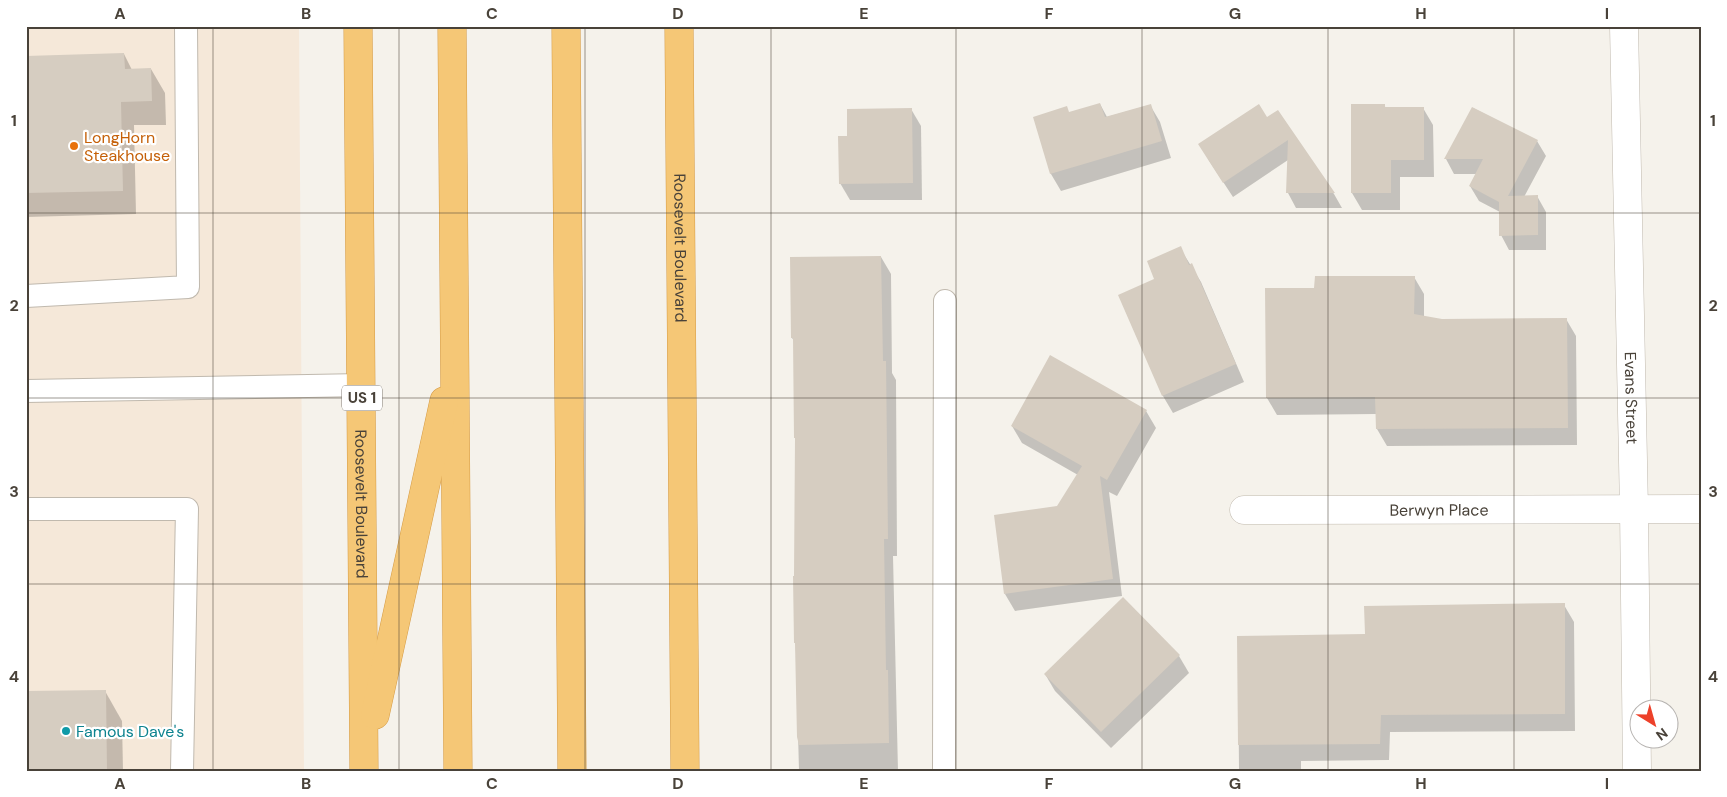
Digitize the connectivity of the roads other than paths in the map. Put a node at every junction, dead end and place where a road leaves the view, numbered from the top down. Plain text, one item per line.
1 (186, 26) edge
2 (358, 26) edge
3 (452, 26) edge
4 (566, 26) edge
5 (679, 26) edge
6 (1624, 26) edge
7 (26, 296) edge
8 (945, 301) dead end
9 (454, 353) junction
10 (362, 385) junction
11 (26, 391) edge
12 (26, 509) edge
13 (1634, 509) junction
14 (1701, 509) edge
15 (1244, 510) dead end
16 (364, 768) edge
17 (182, 771) edge
18 (458, 771) edge
19 (572, 771) edge
20 (685, 771) edge
21 (944, 771) edge
22 (1637, 771) edge

1 - 7 lane
2 - 10 highway, Roosevelt Boulevard / US 1
3 - 9 highway
4 - 19 highway
5 - 20 highway, Roosevelt Boulevard
6 - 13 street, Evans Street
8 - 21 lane
9 - 16 highway
9 - 18 highway
10 - 11 lane
10 - 16 highway, Roosevelt Boulevard / US 1
12 - 17 lane
13 - 14 street, Berwyn Place
13 - 15 street, Berwyn Place
13 - 22 street, Evans Street

